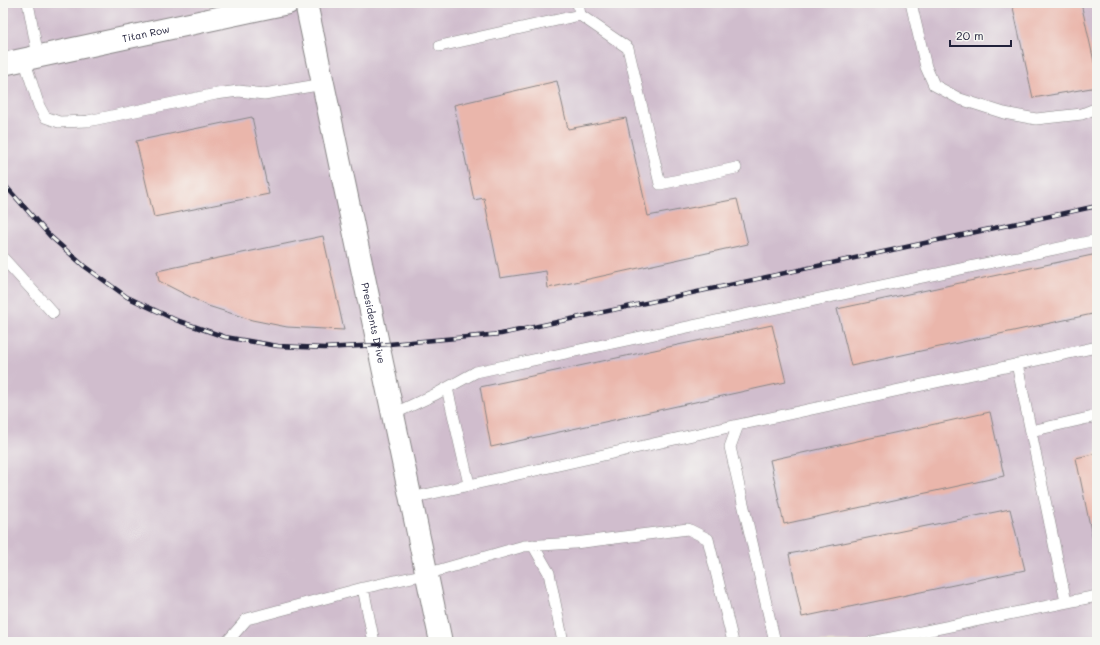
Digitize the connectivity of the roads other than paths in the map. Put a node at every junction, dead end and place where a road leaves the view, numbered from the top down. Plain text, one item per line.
1 (28, 3) edge
2 (288, 3) edge
3 (306, 3) edge
4 (578, 3) edge
5 (911, 3) edge
6 (580, 15) junction
7 (440, 46) dead end
8 (21, 60) edge
9 (324, 84) junction
10 (1097, 108) edge
11 (736, 168) dead end
12 (1097, 240) edge
13 (3, 258) edge
14 (53, 313) dead end
15 (1097, 347) edge
16 (1017, 364) junction
17 (447, 388) junction
18 (393, 414) junction
19 (1097, 416) edge
20 (738, 425) junction
21 (1031, 431) junction
22 (469, 484) junction
23 (410, 498) junction
24 (533, 545) junction
25 (426, 574) junction
26 (363, 588) junction
27 (1097, 596) edge
28 (1066, 602) junction
29 (900, 639) edge
30 (226, 642) edge
31 (374, 642) edge
32 (441, 642) edge
33 (562, 642) edge
34 (733, 642) edge
35 (776, 642) edge
36 (872, 642) edge

1 - 8 lane
2 - 8 street, Titan Row
3 - 9 street, Presidents Drive
4 - 6 lane
5 - 10 lane
6 - 7 lane
6 - 11 lane
8 - 9 lane
9 - 18 street, Presidents Drive
12 - 17 lane
13 - 14 lane
15 - 16 lane
16 - 20 lane
16 - 21 lane
17 - 18 lane
17 - 22 lane
18 - 23 street, Presidents Drive
19 - 21 lane
20 - 22 lane
20 - 35 lane
21 - 28 lane
22 - 23 lane
23 - 25 street, Presidents Drive
24 - 25 lane
24 - 33 lane
24 - 34 lane
25 - 26 lane
25 - 32 street, Presidents Drive
26 - 30 lane
26 - 31 lane
27 - 28 lane
28 - 29 lane
29 - 36 lane

